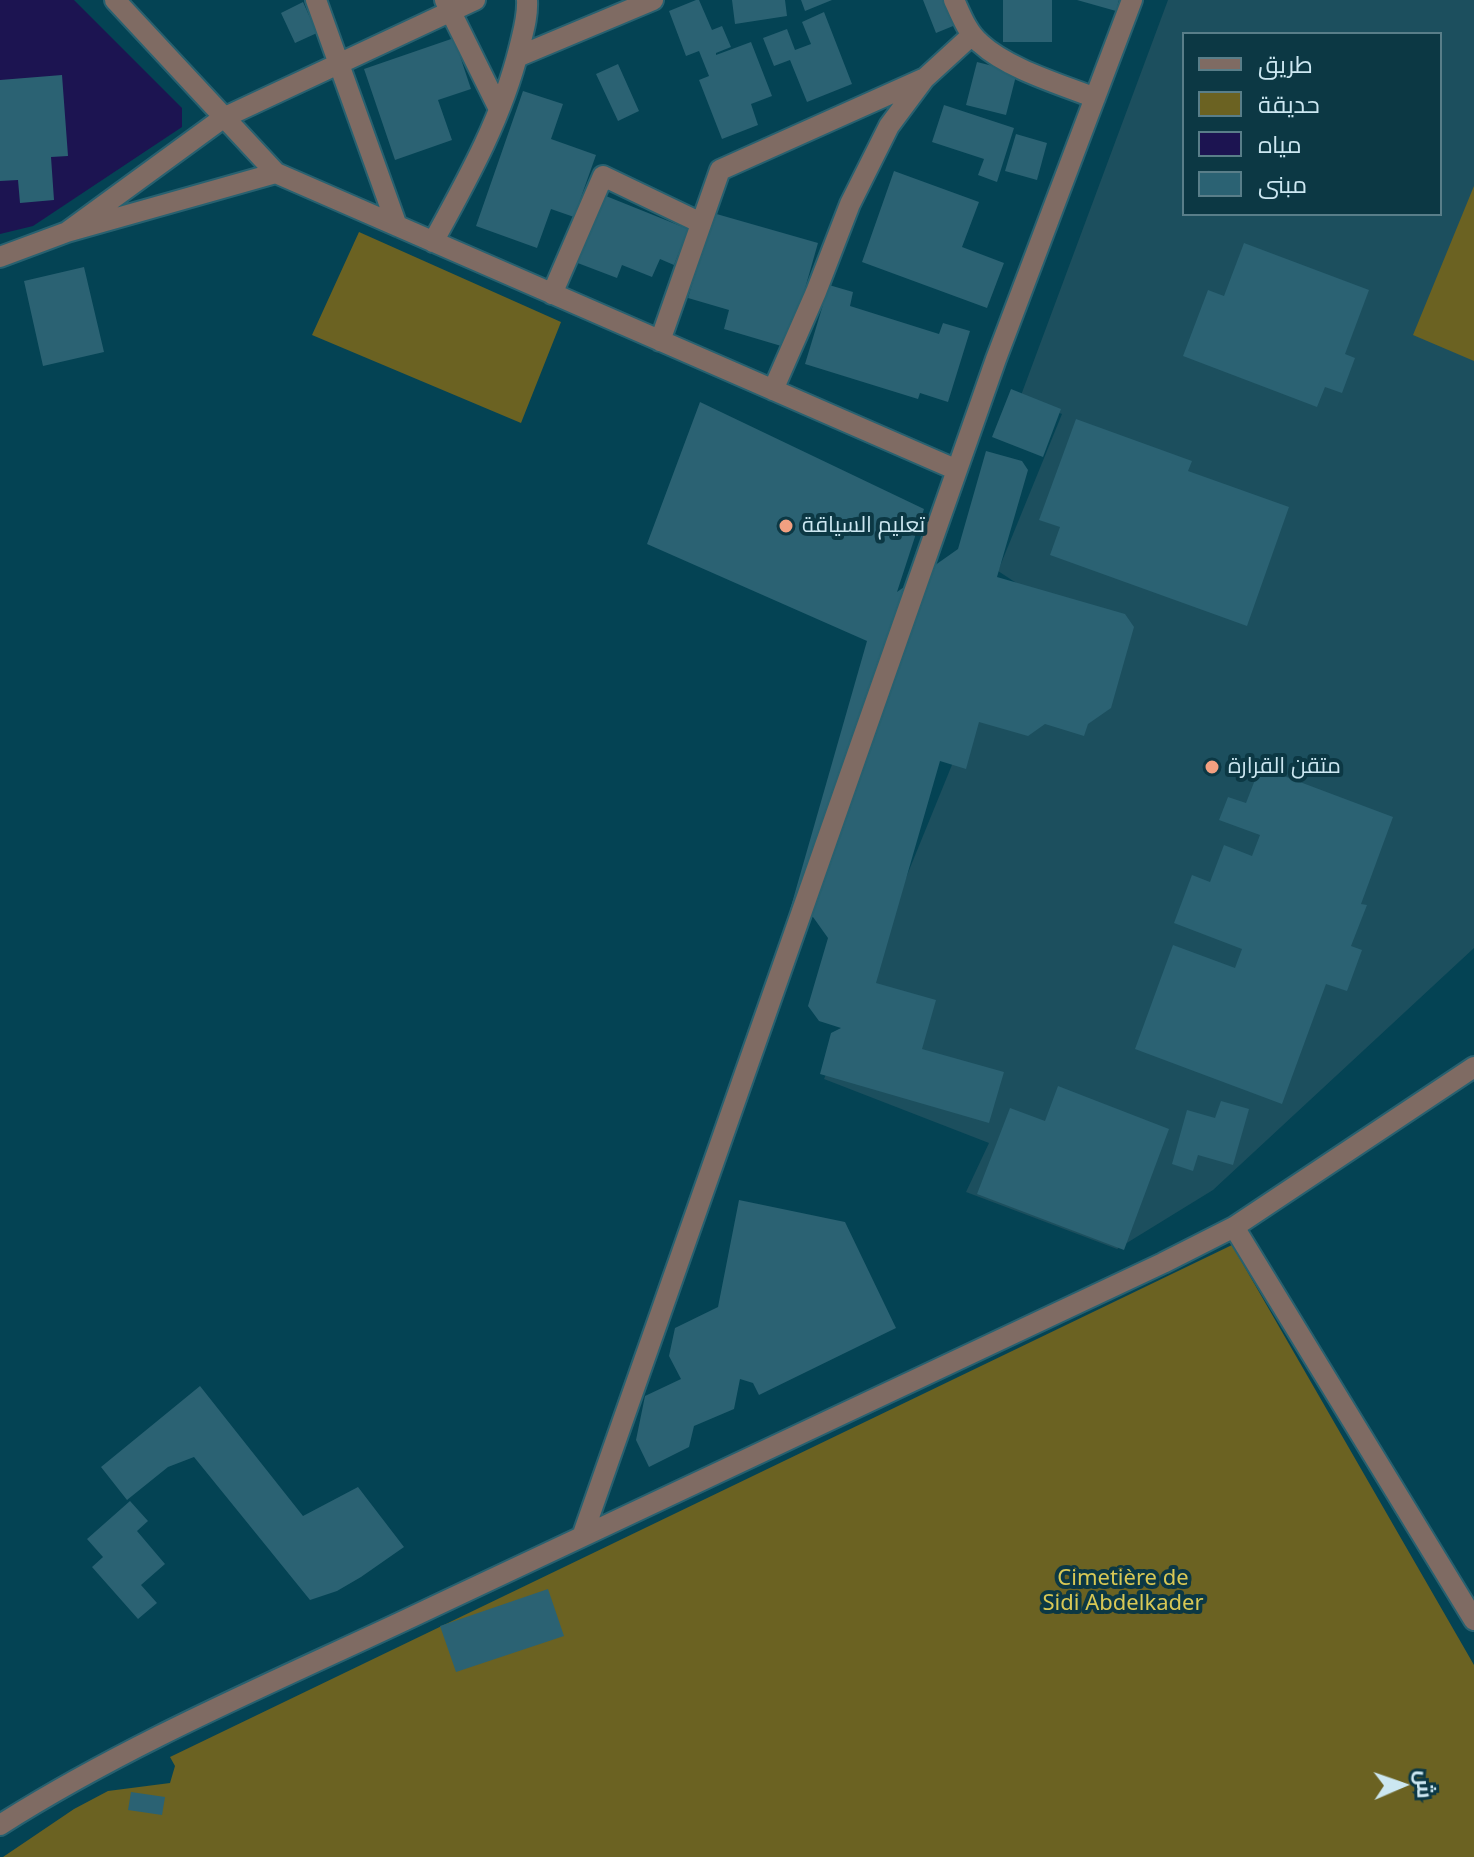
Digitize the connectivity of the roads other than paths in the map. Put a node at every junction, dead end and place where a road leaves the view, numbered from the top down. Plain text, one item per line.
1 (316, 0) edge
2 (475, 0) edge
3 (527, 0) edge
4 (653, 0) edge
5 (954, 0) edge
6 (1132, 0) edge
7 (122, 2) edge
8 (448, 6) edge
9 (972, 35) junction
10 (517, 57) junction
11 (340, 63) junction
12 (924, 79) junction
13 (1095, 98) junction
14 (499, 109) junction
15 (223, 118) junction
16 (276, 173) junction
17 (701, 223) junction
18 (397, 226) junction
19 (67, 232) junction
20 (433, 242) junction
21 (0, 257) edge
22 (552, 294) junction
23 (660, 341) junction
24 (773, 390) junction
25 (957, 470) junction
26 (1474, 1067) edge
27 (1234, 1227) junction
28 (583, 1534) junction
29 (1474, 1620) edge
30 (0, 1825) edge

1 - 11 street
2 - 8 street
3 - 10 street
4 - 10 street
5 - 9 street
6 - 13 street
7 - 15 street
8 - 11 street
8 - 14 street
9 - 12 street
9 - 13 street
10 - 14 street
11 - 15 street
11 - 18 street
12 - 17 street
12 - 24 street
13 - 25 street
14 - 20 street
15 - 16 street
15 - 19 street
16 - 18 street
16 - 19 street
17 - 22 street
17 - 23 street
18 - 20 street
19 - 21 street
20 - 22 street
22 - 23 street
23 - 24 street
24 - 25 street
25 - 28 street
26 - 27 street
27 - 28 street
27 - 29 street
28 - 30 street

